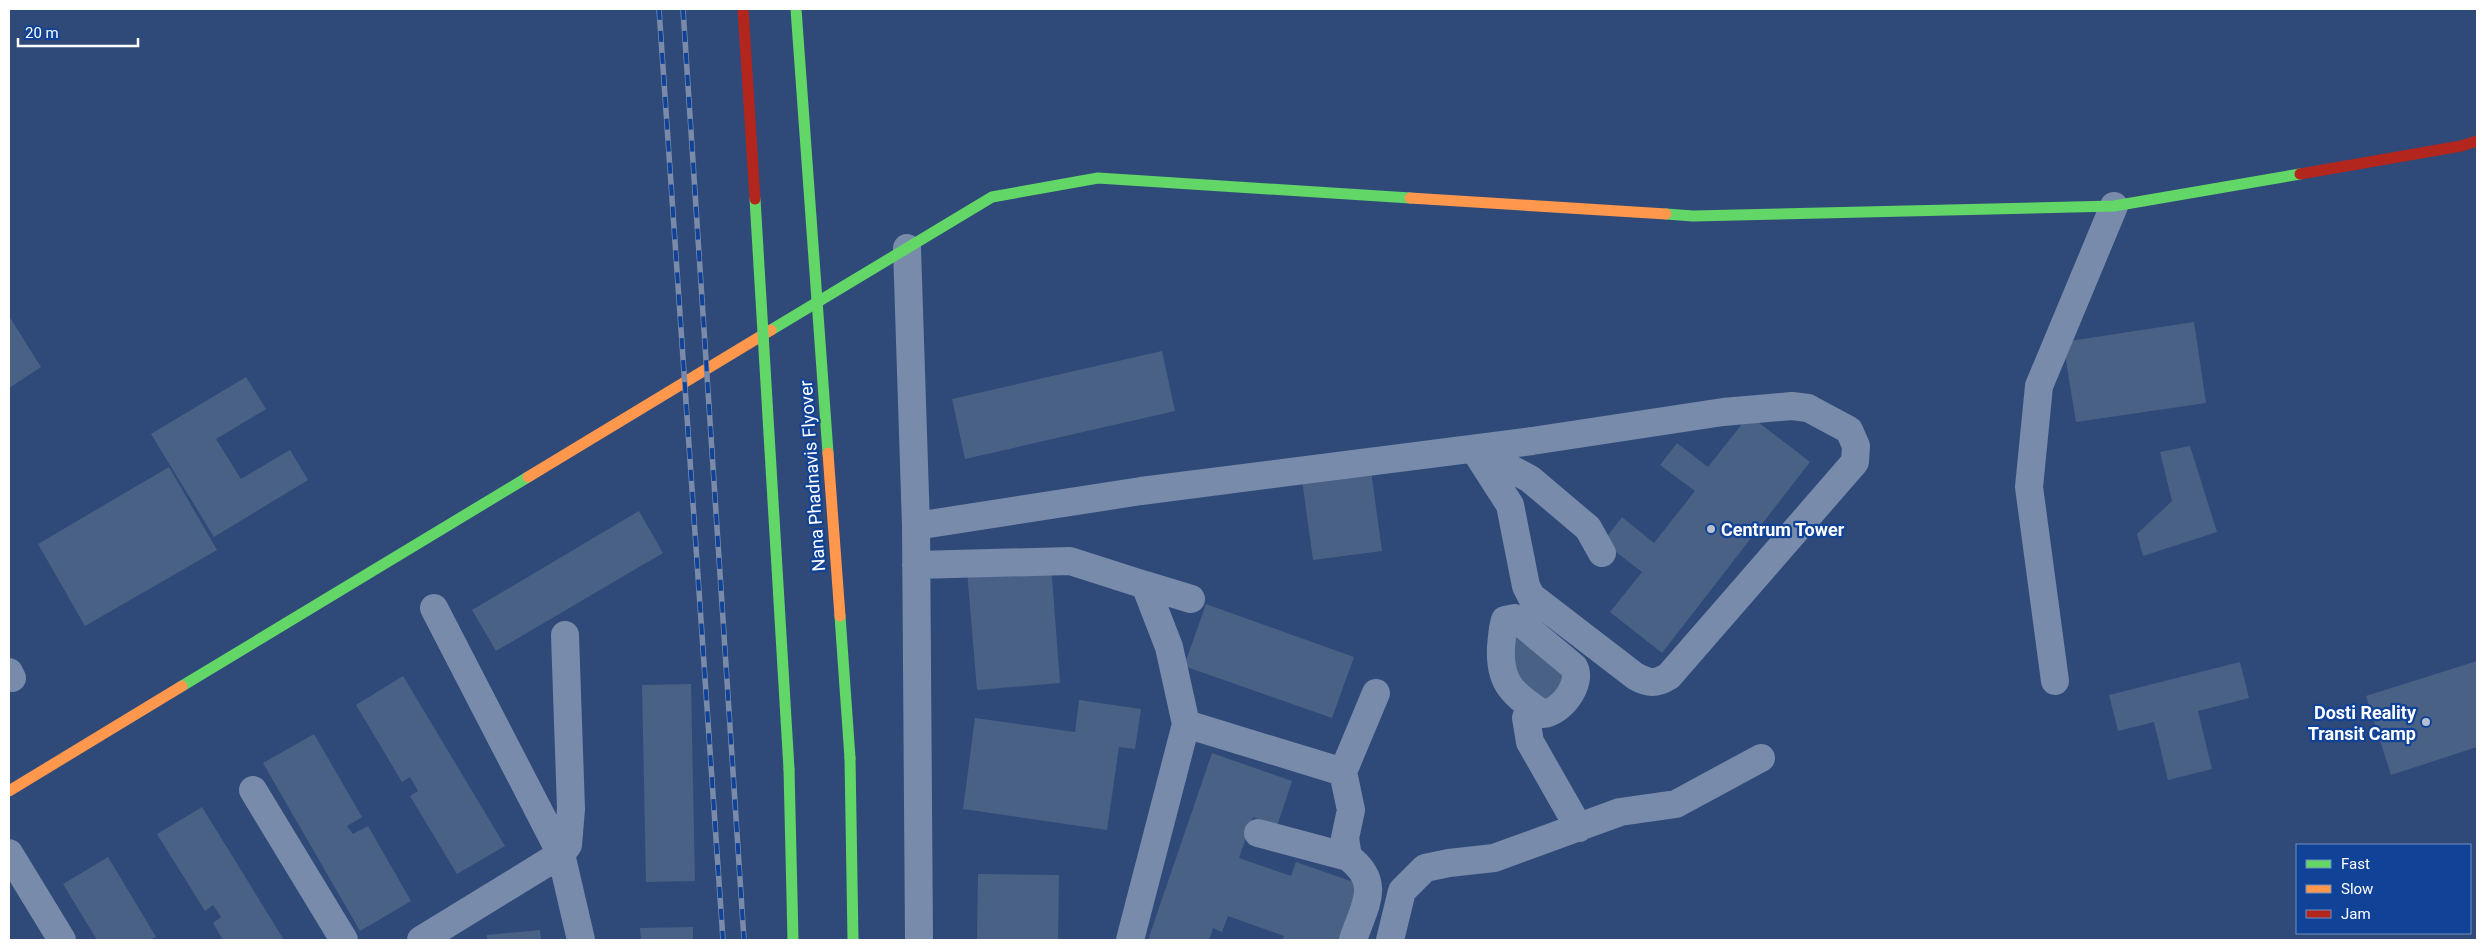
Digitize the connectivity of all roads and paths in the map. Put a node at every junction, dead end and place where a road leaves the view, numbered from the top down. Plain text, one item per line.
1 (743, 9) edge
2 (796, 9) edge
3 (2477, 141) edge
4 (2114, 206) junction
5 (907, 248) junction
6 (1474, 449) junction
7 (916, 526) junction
8 (1602, 553) dead end
9 (916, 565) junction
10 (1145, 586) junction
11 (1191, 599) dead end
12 (434, 608) dead end
13 (565, 634) dead end
14 (2055, 681) dead end
15 (1376, 692) dead end
16 (1536, 709) dead end
17 (1186, 724) junction
18 (1761, 758) dead end
19 (1343, 772) junction
20 (253, 790) dead end
21 (9, 791) edge
22 (1579, 828) junction
23 (1258, 833) dead end
24 (9, 853) edge
25 (561, 854) junction
26 (1348, 857) junction
27 (62, 940) edge
28 (344, 940) edge
29 (421, 940) edge
30 (580, 940) edge
31 (793, 940) edge
32 (854, 940) edge
33 (919, 940) edge
34 (1130, 940) edge
35 (1353, 940) edge
36 (1390, 940) edge

1 - 31 street, bridge
2 - 32 street, Nana Phadnavis Flyover, bridge
3 - 4 street
4 - 5 street
4 - 14 street
5 - 7 street
5 - 21 street
6 - 6 street
6 - 7 street
6 - 8 street
7 - 9 street
9 - 10 street
9 - 33 street
10 - 11 street
10 - 17 street
12 - 25 street
13 - 25 street
15 - 19 street
16 - 22 street
17 - 19 street
17 - 34 street
18 - 22 street
19 - 26 street
20 - 28 street
22 - 36 street
23 - 26 street
24 - 27 street
25 - 29 street
25 - 30 street
26 - 35 street

